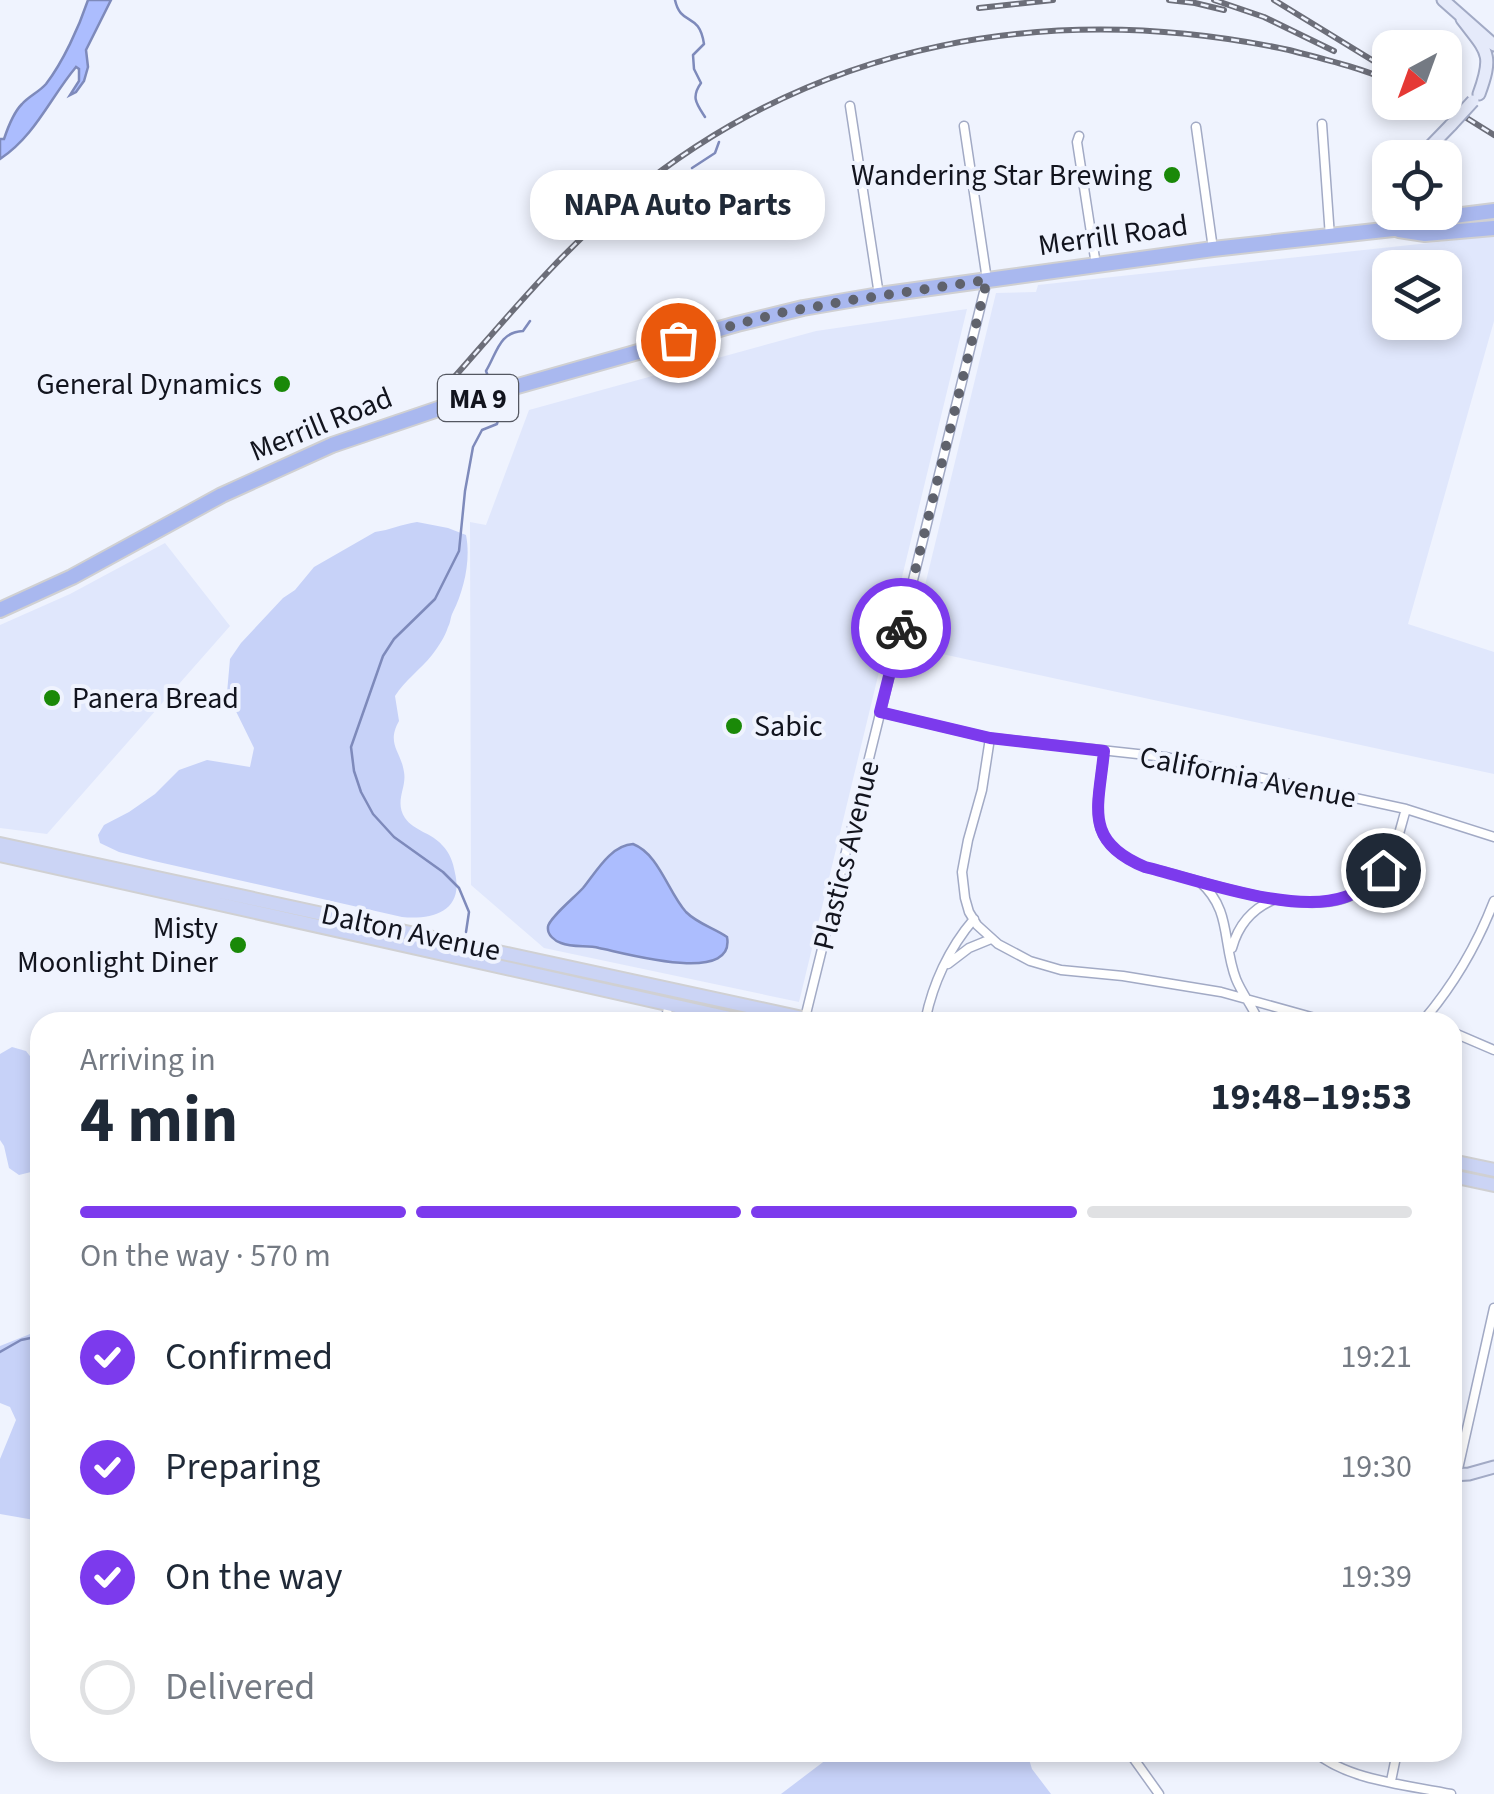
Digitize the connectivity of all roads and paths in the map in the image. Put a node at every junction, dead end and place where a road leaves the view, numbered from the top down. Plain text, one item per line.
1 (1443, 0) edge
2 (1462, 18) junction
3 (1494, 46) edge
4 (1494, 79) edge
5 (1476, 98) junction
6 (850, 106) dead end
7 (1322, 124) dead end
8 (964, 126) dead end
9 (1196, 128) dead end
10 (1079, 136) dead end
11 (1436, 140) edge
12 (1494, 211) edge
13 (1462, 215) edge
14 (1494, 228) edge
15 (1385, 230) edge
16 (1399, 230) edge
17 (1330, 237) junction
18 (1213, 250) junction
19 (1096, 265) junction
20 (987, 280) junction
21 (880, 295) junction
22 (0, 610) edge
23 (880, 712) junction
24 (990, 738) junction
25 (1104, 751) junction
26 (1406, 809) junction
27 (1494, 837) edge
28 (0, 844) edge
29 (19, 853) junction
30 (0, 855) edge
31 (42, 858) junction
32 (1197, 880) junction
33 (1283, 899) junction
34 (1494, 900) edge
35 (974, 919) junction
36 (992, 939) junction
37 (1231, 956) junction
38 (941, 971) junction
39 (671, 989) junction
40 (1249, 1000) junction
41 (668, 1005) junction
42 (667, 1012) edge
43 (701, 1012) edge
44 (767, 1012) edge
45 (807, 1012) edge
46 (927, 1012) edge
47 (1254, 1012) edge
48 (1293, 1012) edge
49 (1429, 1012) edge
50 (1462, 1036) edge
51 (1494, 1050) edge
52 (1462, 1163) edge
53 (1494, 1170) edge
54 (1462, 1178) edge
55 (1494, 1186) edge
56 (1494, 1308) edge
57 (1462, 1445) edge
58 (1494, 1466) edge
59 (1462, 1474) edge
60 (1135, 1762) edge
61 (1329, 1762) edge
62 (1395, 1762) edge
63 (1391, 1781) junction
64 (1158, 1794) edge
65 (1451, 1794) edge

1 - 2 street
2 - 3 street
2 - 5 street
4 - 5 street
5 - 11 street, bridge
6 - 21 street
7 - 17 street
8 - 20 street
9 - 18 street
10 - 19 street
12 - 13 highway, Merrill Road / MA 9
14 - 16 highway, Merrill Road / MA 9
15 - 17 highway, Merrill Road / MA 9
17 - 18 highway, Merrill Road / MA 9
18 - 19 highway, Merrill Road / MA 9
19 - 20 highway, Merrill Road / MA 9
20 - 21 highway, Merrill Road / MA 9
20 - 23 street, Plastics Avenue
21 - 22 highway, Merrill Road / MA 9
23 - 24 street, California Avenue
23 - 45 street, Plastics Avenue
24 - 25 street, California Avenue
24 - 35 street
25 - 26 street, California Avenue
25 - 32 street
26 - 27 street, California Avenue
26 - 33 street
28 - 29 main road, Dalton Avenue
29 - 30 main road, Dalton Avenue
29 - 31 main road, Dalton Avenue
31 - 39 main road, Dalton Avenue
31 - 41 main road, Dalton Avenue
32 - 33 street
32 - 37 street
33 - 37 street
34 - 49 street
35 - 36 street
35 - 38 street
36 - 38 street
36 - 40 street
37 - 40 street
38 - 46 street
39 - 41 street
39 - 44 main road, Dalton Avenue
40 - 47 street
40 - 48 street
41 - 42 street
41 - 43 main road, Dalton Avenue
50 - 51 street
52 - 53 main road
54 - 55 main road
56 - 57 street
58 - 59 street
60 - 64 street
61 - 63 street
62 - 63 street
63 - 65 street

